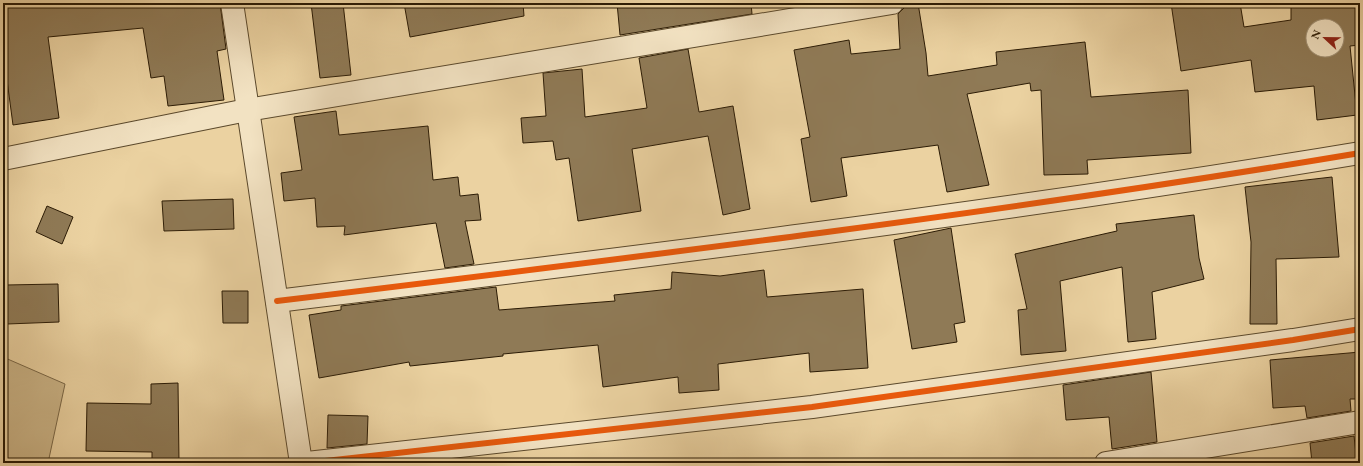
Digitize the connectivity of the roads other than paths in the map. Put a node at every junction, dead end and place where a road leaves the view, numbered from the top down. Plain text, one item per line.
1 (232, 3) edge
2 (892, 3) edge
3 (247, 110) junction
4 (1360, 153) edge
5 (3, 159) edge
6 (277, 301) junction
7 (1360, 329) edge
8 (1360, 422) edge
9 (301, 463) edge
10 (307, 463) edge
11 (1106, 463) edge

1 - 3 street
2 - 3 street
3 - 5 street
3 - 6 street
4 - 6 street
6 - 9 street
7 - 10 street
8 - 11 street

